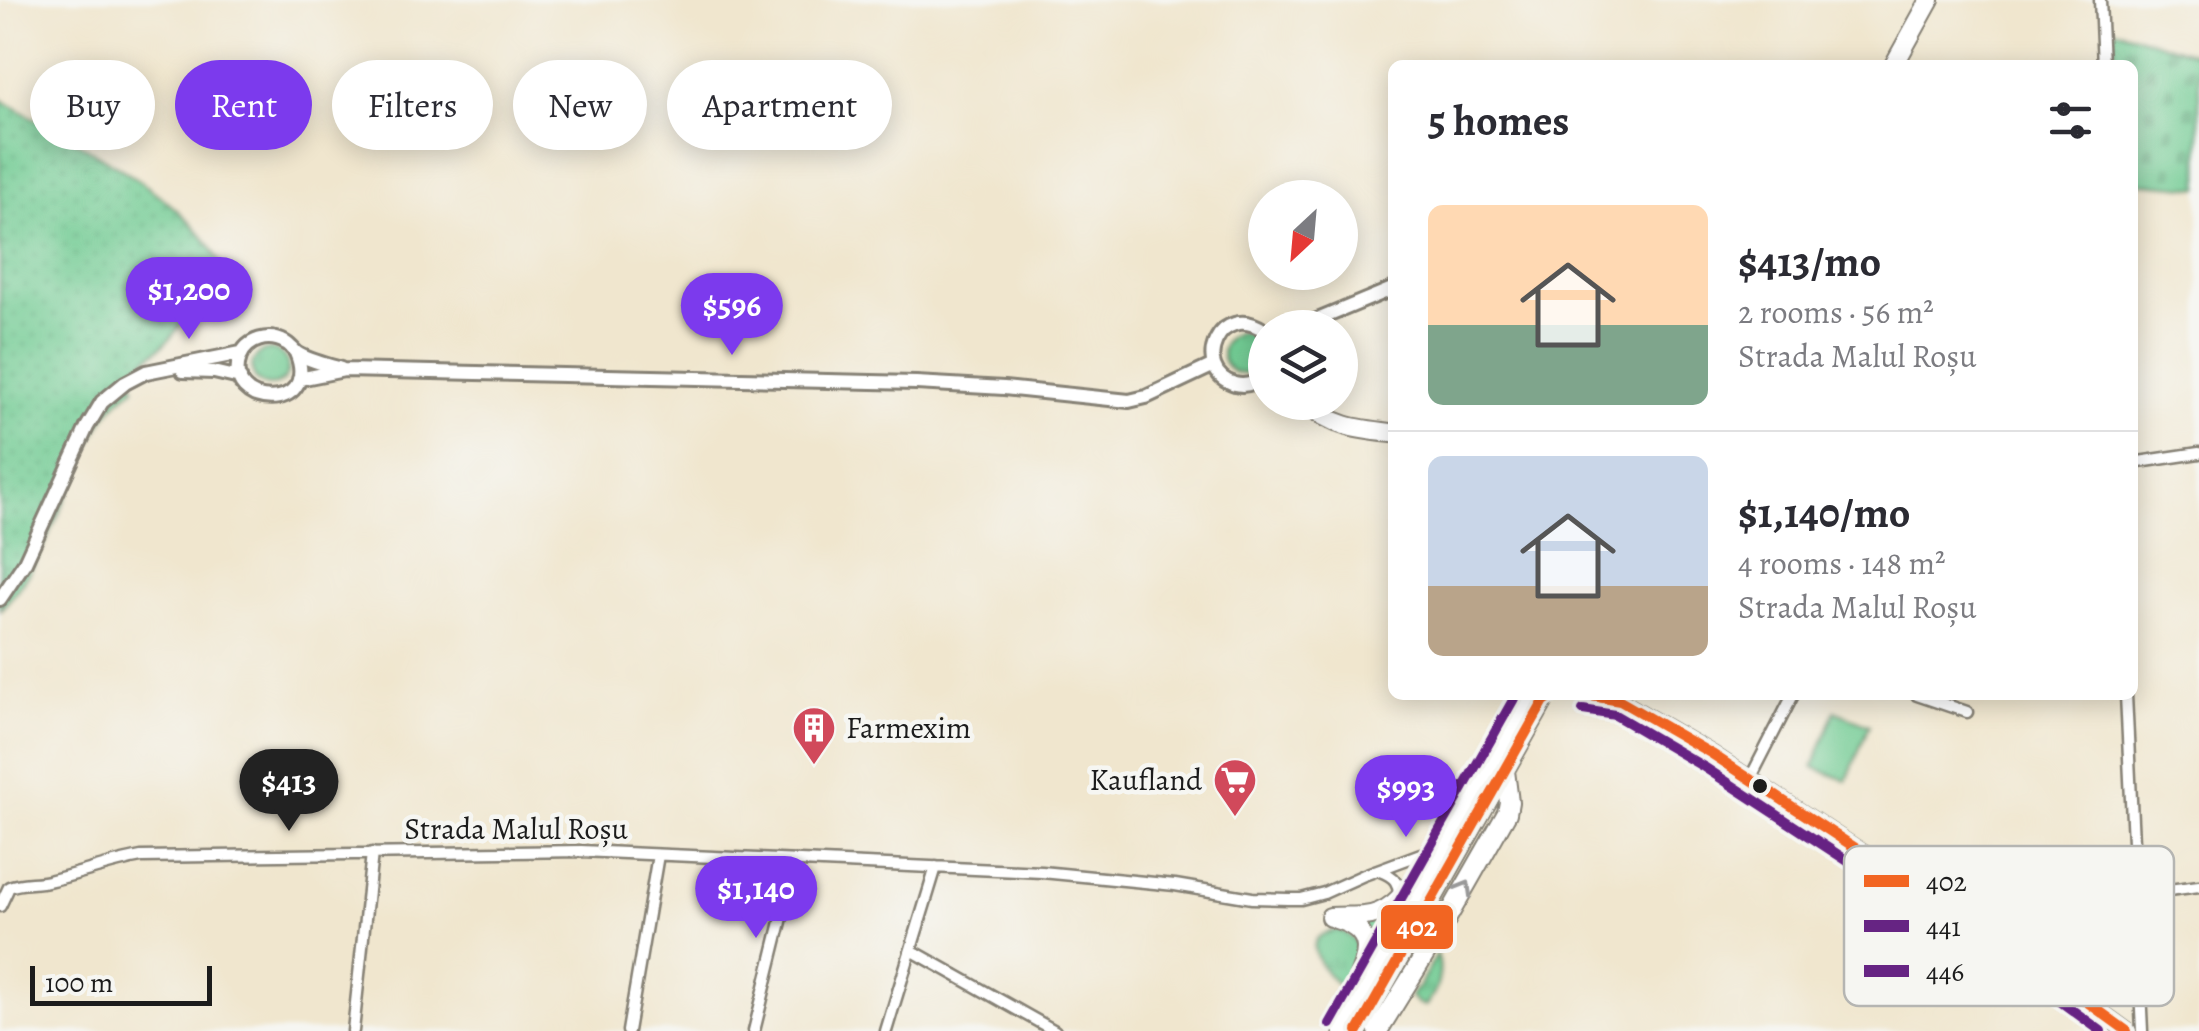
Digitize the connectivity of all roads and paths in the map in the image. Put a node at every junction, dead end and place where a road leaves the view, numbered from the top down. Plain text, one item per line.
1 (1917, 0) edge
2 (1930, 0) edge
3 (2100, 0) edge
4 (1884, 60) edge
5 (1897, 60) edge
6 (2104, 60) edge
7 (1388, 291) edge
8 (1341, 310) edge
9 (1248, 323) edge
10 (242, 352) junction
11 (296, 353) junction
12 (1214, 365) junction
13 (344, 370) junction
14 (146, 372) junction
15 (240, 378) junction
16 (299, 379) junction
17 (1248, 384) edge
18 (1329, 420) edge
19 (1388, 432) edge
20 (2199, 453) edge
21 (2138, 462) edge
22 (0, 598) edge
23 (1542, 700) edge
24 (1542, 700) edge
25 (1620, 700) edge
26 (1790, 700) edge
27 (1932, 700) edge
28 (2126, 700) edge
29 (1967, 712) dead end
30 (1505, 770) junction
31 (1750, 778) junction
32 (1446, 844) junction
33 (1853, 846) edge
34 (2134, 846) edge
35 (372, 853) junction
36 (658, 855) junction
37 (796, 861) junction
38 (936, 867) junction
39 (1379, 871) junction
40 (2199, 886) edge
41 (2174, 889) edge
42 (1398, 900) junction
43 (0, 906) edge
44 (911, 950) junction
45 (2092, 1006) edge
46 (2141, 1006) edge
47 (353, 1031) edge
48 (628, 1031) edge
49 (754, 1031) edge
50 (886, 1031) edge
51 (1055, 1031) edge
52 (1340, 1031) edge
53 (1358, 1031) edge
54 (1378, 1031) edge
55 (2127, 1031) edge
56 (2142, 1031) edge

1 - 4 highway
2 - 5 highway
3 - 6 street
7 - 8 street
9 - 12 street
10 - 11 street
10 - 14 street
10 - 15 street
11 - 13 street
11 - 16 street
12 - 13 street
12 - 17 street
13 - 16 street
14 - 15 street
14 - 22 street
15 - 16 street
18 - 19 highway
20 - 21 street
23 - 30 highway
24 - 32 highway
25 - 31 main road
26 - 31 street
27 - 29 street
28 - 34 street
30 - 53 highway
54 -> 30 highway
31 - 33 main road
32 - 39 street, Strada Malul Roșu
32 - 42 highway
32 - 52 highway
35 - 36 street, Strada Malul Roșu
35 - 43 street, Strada Malul Roșu
35 - 47 street
36 - 37 street, Strada Malul Roșu
36 - 48 street
37 - 38 street, Strada Malul Roșu
37 - 49 street
38 - 39 street, Strada Malul Roșu
38 - 44 street
39 - 42 street
40 - 41 street
42 - 52 highway
44 - 50 street
44 - 51 street
45 - 55 main road
46 - 56 street

